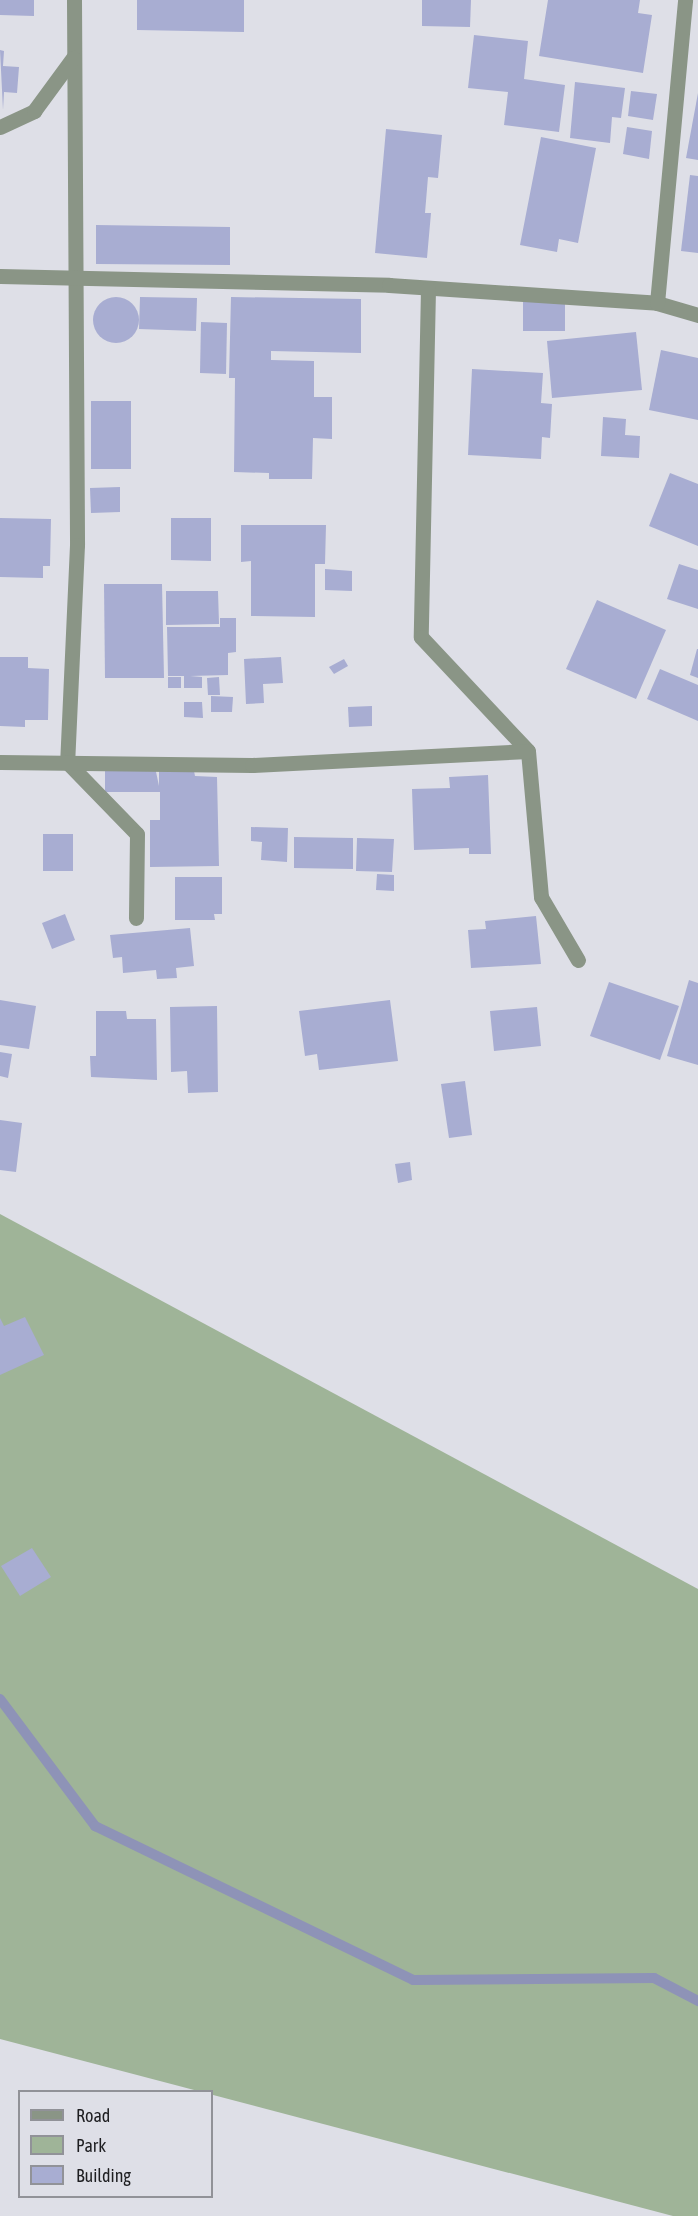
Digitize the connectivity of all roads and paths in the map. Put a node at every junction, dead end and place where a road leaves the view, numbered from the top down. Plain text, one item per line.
1 (74, 0) edge
2 (685, 0) edge
3 (73, 58) junction
4 (0, 127) edge
5 (0, 276) edge
6 (74, 280) junction
7 (428, 290) junction
8 (657, 303) junction
9 (698, 315) edge
10 (528, 751) junction
11 (0, 762) edge
12 (67, 762) junction
13 (136, 918) dead end
14 (578, 960) dead end

1 - 3 street
2 - 8 street
3 - 4 street
3 - 6 street
5 - 6 street
6 - 7 street
6 - 12 street
7 - 8 street
7 - 10 street
8 - 9 street
10 - 12 street
10 - 14 street
11 - 12 street
12 - 13 street

